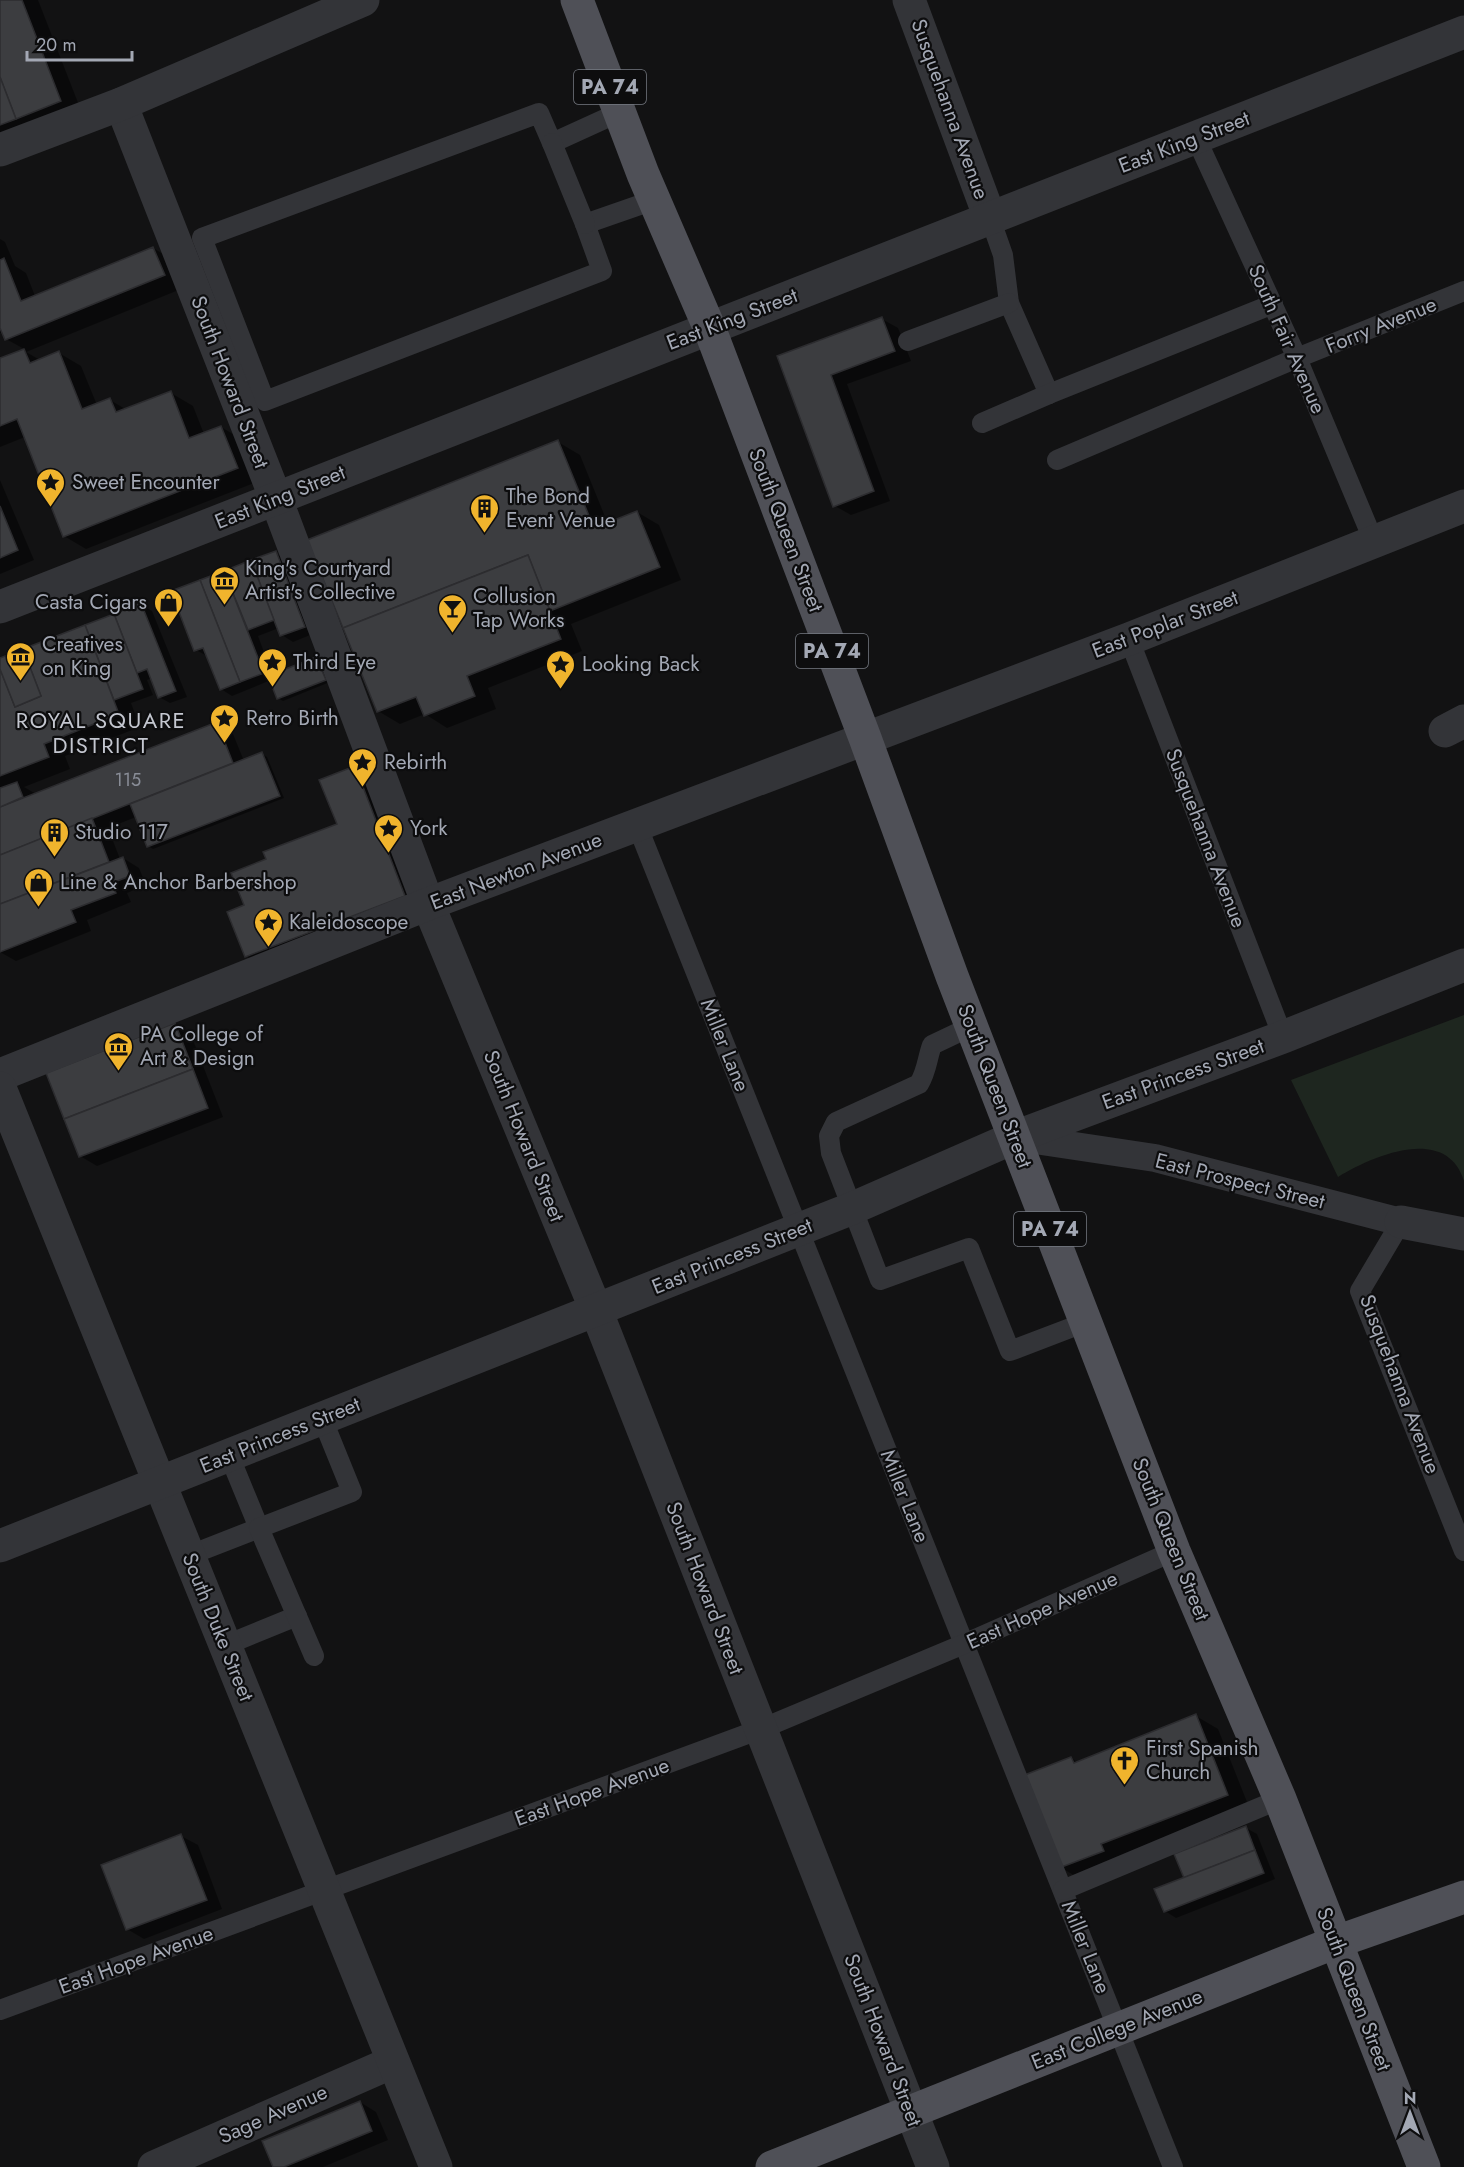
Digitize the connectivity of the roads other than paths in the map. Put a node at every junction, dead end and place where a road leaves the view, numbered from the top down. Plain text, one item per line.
1 (363, 0) edge
2 (577, 0) edge
3 (909, 0) edge
4 (1464, 32) edge
5 (121, 104) junction
6 (620, 112) junction
7 (1196, 138) junction
8 (552, 143) junction
9 (0, 150) edge
10 (654, 200) junction
11 (990, 218) junction
12 (585, 224) junction
13 (1464, 291) edge
14 (1009, 303) junction
15 (1273, 304) junction
16 (709, 327) junction
17 (908, 342) dead end
18 (1297, 358) junction
19 (1049, 394) junction
20 (982, 423) dead end
21 (1057, 460) dead end
22 (276, 499) junction
23 (1464, 506) edge
24 (1374, 542) junction
25 (0, 607) edge
26 (1129, 639) junction
27 (866, 738) junction
28 (637, 825) junction
29 (428, 904) junction
30 (1464, 965) edge
31 (972, 1026) junction
32 (1283, 1037) junction
33 (0, 1075) edge
34 (0, 1088) edge
35 (1015, 1137) junction
36 (853, 1208) junction
37 (1401, 1222) junction
38 (798, 1229) junction
39 (1464, 1234) edge
40 (596, 1310) junction
41 (1086, 1322) junction
42 (322, 1418) junction
43 (229, 1455) junction
44 (161, 1482) junction
45 (259, 1528) junction
46 (0, 1546) edge
47 (1174, 1551) junction
48 (1464, 1551) edge
49 (190, 1555) junction
50 (297, 1616) junction
51 (964, 1644) junction
52 (225, 1645) junction
53 (314, 1656) dead end
54 (760, 1729) junction
55 (1280, 1799) junction
56 (1063, 1890) junction
57 (324, 1891) junction
58 (1464, 1897) edge
59 (1336, 1942) junction
60 (0, 2010) edge
61 (1118, 2029) junction
62 (393, 2061) junction
63 (911, 2111) junction
64 (154, 2167) edge
65 (436, 2167) edge
66 (772, 2167) edge
67 (933, 2167) edge
68 (1173, 2167) edge
69 (1424, 2167) edge

1 - 5 street
2 - 6 main road, South Queen Street / PA 74
3 - 11 street, Susquehanna Avenue
4 - 7 street, East King Street
5 - 9 street
5 - 22 street, South Howard Street
6 - 8 lane
6 - 10 main road, South Queen Street / PA 74
7 - 11 street, East King Street
7 - 15 lane, South Fair Avenue
8 - 12 lane
8 - 12 lane
10 - 12 lane
10 - 16 main road, South Queen Street / PA 74
11 - 14 lane
11 - 16 street, East King Street
13 - 18 lane, Forry Avenue
14 - 17 lane
14 - 19 lane
15 - 18 lane, South Fair Avenue
15 - 19 lane
16 - 22 street, East King Street
16 - 27 main road, South Queen Street / PA 74
18 - 21 lane, Forry Avenue
18 - 24 lane, South Fair Avenue
19 - 20 lane
22 - 25 street, East King Street
22 - 29 street, South Howard Street
23 - 24 street, East Poplar Street
24 - 26 street, East Poplar Street
26 - 27 street, East Poplar Street
26 - 32 lane, Susquehanna Avenue
27 - 28 street, East Newton Avenue
27 - 31 main road, South Queen Street / PA 74
28 - 29 street, East Newton Avenue
28 - 38 lane, Miller Lane
29 - 33 street, East Newton Avenue
29 - 40 street, South Howard Street
30 - 32 street, East Princess Street
31 - 35 main road, South Queen Street / PA 74
31 - 36 lane
32 - 35 street, East Princess Street
34 - 44 street, South Duke Street
35 - 36 street, East Princess Street
35 - 37 street, East Prospect Street
35 - 41 main road, South Queen Street / PA 74
36 - 38 street, East Princess Street
36 - 41 lane
37 - 39 street, East Prospect Street
37 - 48 lane, Susquehanna Avenue
38 - 40 street, East Princess Street
38 - 51 lane, Miller Lane
40 - 42 street, East Princess Street
40 - 54 street, South Howard Street
41 - 47 main road, South Queen Street / PA 74
42 - 43 street, East Princess Street
42 - 45 lane
43 - 44 street, East Princess Street
43 - 45 lane
44 - 46 street, East Princess Street
44 - 49 street, South Duke Street
45 - 49 lane
45 - 50 lane
47 - 51 lane, East Hope Avenue
47 - 55 main road, South Queen Street / PA 74
49 - 52 street, South Duke Street
50 - 52 lane
50 - 53 lane
51 - 54 lane, East Hope Avenue
51 - 56 lane, Miller Lane
52 - 57 street, South Duke Street
54 - 57 lane, East Hope Avenue
54 - 63 street, South Howard Street
55 - 56 lane
55 - 59 main road, South Queen Street / PA 74
56 - 61 lane, Miller Lane
57 - 60 lane, East Hope Avenue
57 - 62 street, South Duke Street
58 - 59 main road, East College Avenue
59 - 61 main road, East College Avenue
59 - 69 main road, South Queen Street / PA 74
61 - 63 main road, East College Avenue
61 - 68 lane, Miller Lane
62 - 64 street, Sage Avenue
62 - 65 street, South Duke Street
63 - 66 main road, East College Avenue
63 - 67 street, South Howard Street

